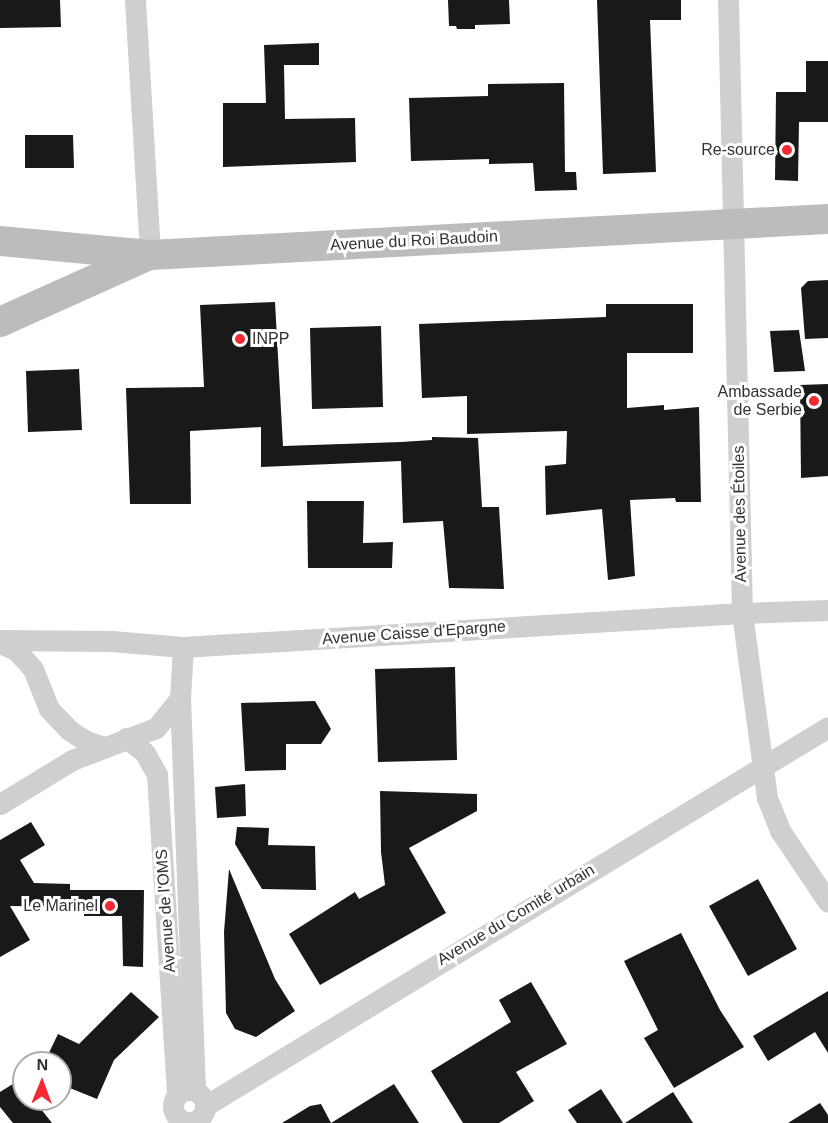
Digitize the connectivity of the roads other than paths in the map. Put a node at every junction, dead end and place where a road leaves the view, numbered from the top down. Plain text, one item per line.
1 (135, 0) edge
2 (728, 0) edge
3 (828, 219) edge
4 (735, 223) junction
5 (0, 241) edge
6 (150, 255) junction
7 (0, 322) edge
8 (828, 610) edge
9 (742, 613) junction
10 (0, 642) edge
11 (183, 647) junction
12 (180, 698) junction
13 (828, 727) edge
14 (126, 738) junction
15 (105, 747) junction
16 (764, 764) junction
17 (0, 804) edge
18 (828, 902) edge
19 (192, 1097) junction
20 (179, 1121) edge

1 - 6 street
2 - 4 street, Avenue des Étoiles
3 - 4 street, Avenue du Roi Baudoin
4 - 6 street, Avenue du Roi Baudoin
4 - 9 street, Avenue des Étoiles
5 - 6 street, Avenue du Roi Baudoin
6 - 7 street
8 - 9 street, Avenue Caisse d'Epargne
9 - 11 street, Avenue Caisse d'Epargne
9 - 16 street, Avenue des Étoiles
10 - 11 street, Avenue Caisse d'Epargne
10 - 15 street
11 - 12 street
12 - 14 street
12 - 19 street
13 - 16 street, Avenue du Comité urbain
14 - 15 street
14 - 19 street, Avenue de l'OMS
15 - 17 street
16 - 18 street, Avenue des Étoiles
16 - 19 street, Avenue du Comité urbain
19 - 20 street
19 - 20 street, Avenue du Comité urbain

